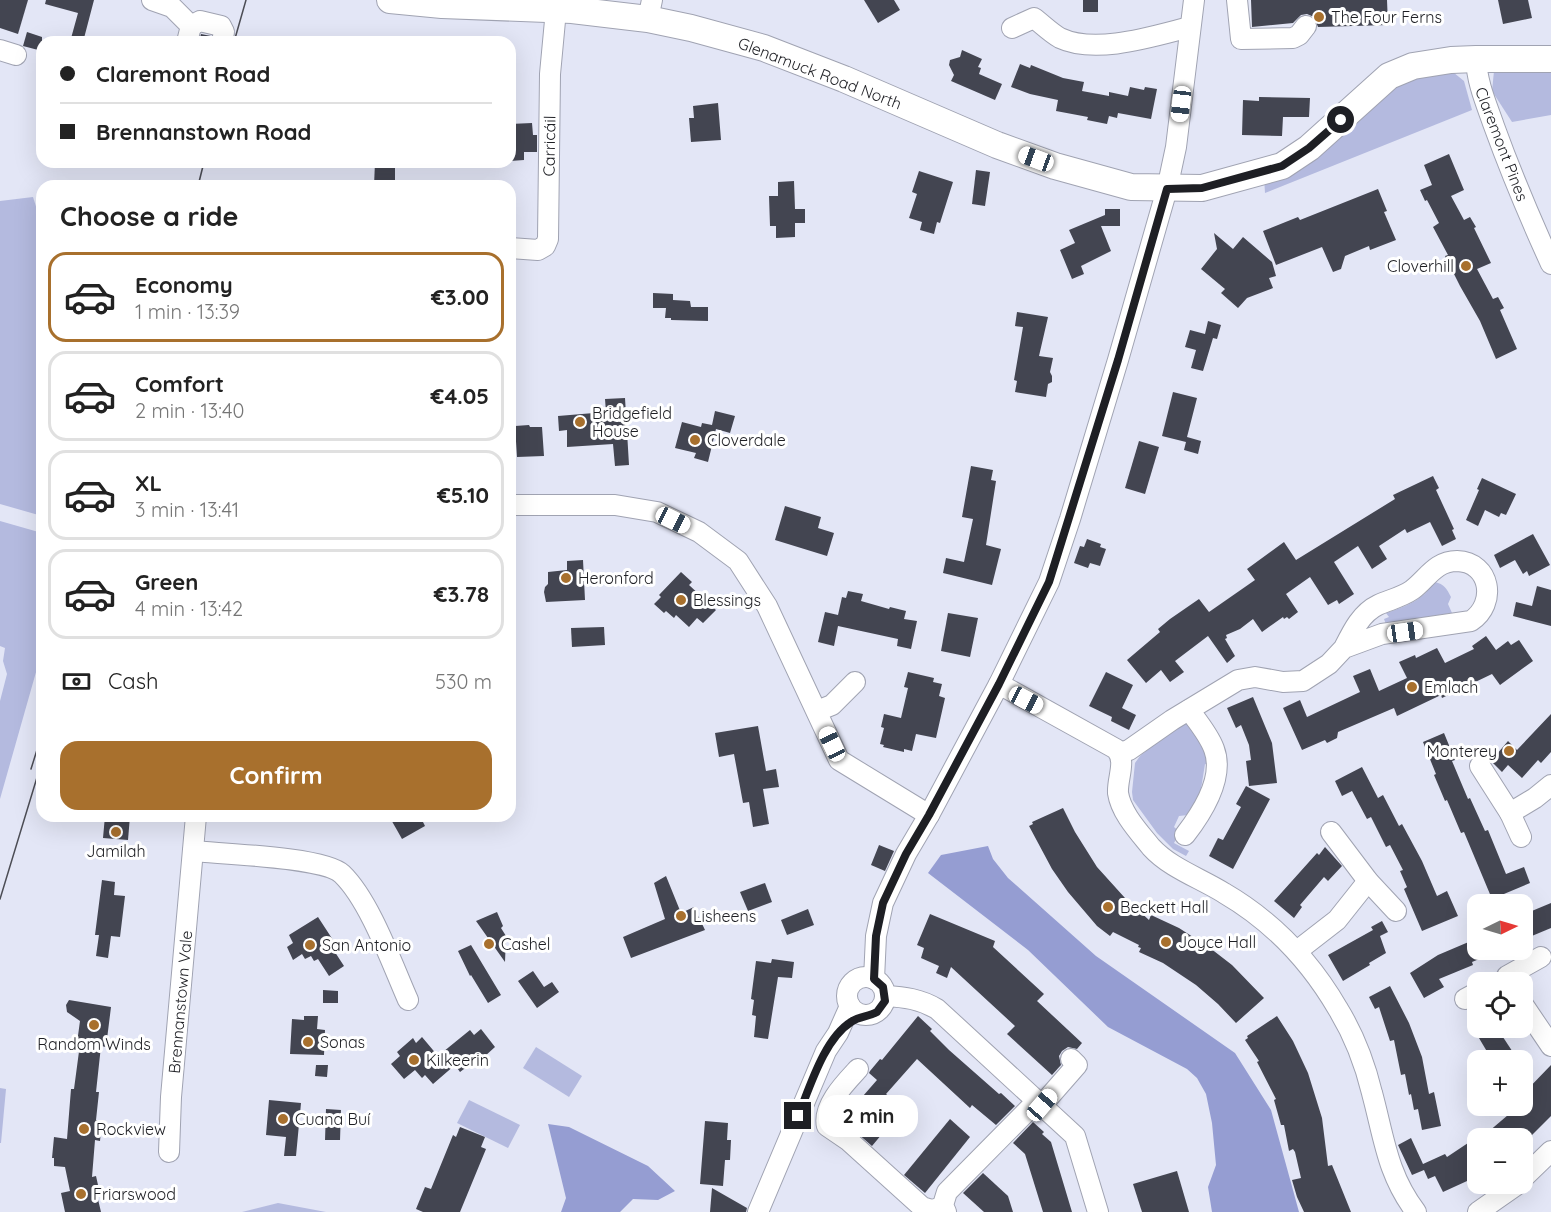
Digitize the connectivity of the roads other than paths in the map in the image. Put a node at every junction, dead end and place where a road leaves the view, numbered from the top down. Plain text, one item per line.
1 (152, 0) edge
2 (390, 0) edge
3 (1194, 0) edge
4 (1238, 0) edge
5 (555, 9) junction
6 (650, 10) edge
7 (1306, 26) dead end
8 (1190, 27) junction
9 (1012, 28) dead end
10 (189, 34) edge
11 (223, 36) edge
12 (1476, 59) junction
13 (1551, 59) edge
14 (1167, 189) junction
15 (1543, 226) edge
16 (516, 248) edge
17 (1551, 264) edge
18 (516, 505) edge
19 (1344, 648) junction
20 (855, 682) dead end
21 (999, 684) junction
22 (1189, 710) junction
23 (817, 711) junction
24 (1120, 753) junction
25 (1480, 766) dead end
26 (1551, 785) edge
27 (1510, 813) junction
28 (929, 815) junction
29 (195, 822) edge
30 (1331, 832) dead end
31 (1185, 835) dead end
32 (1521, 837) dead end
33 (193, 851) junction
34 (1368, 881) junction
35 (1396, 911) dead end
36 (1297, 951) junction
37 (1541, 957) dead end
38 (1517, 972) edge
39 (867, 979) junction
40 (885, 996) junction
41 (408, 1000) dead end
42 (857, 1011) junction
43 (1533, 1019) edge
44 (1551, 1046) edge
45 (1071, 1059) dead end
46 (849, 1077) dead end
47 (1040, 1103) junction
48 (1551, 1151) edge
49 (169, 1152) dead end
50 (1533, 1168) edge
51 (1504, 1194) edge
52 (945, 1210) edge
53 (758, 1212) edge
54 (1098, 1212) edge
55 (1416, 1212) edge
56 (1478, 1212) edge

1 - 10 street
2 - 5 main road, Glenamuck Road North
3 - 8 street
4 - 7 street
5 - 6 main road, Glenamuck Road North
5 - 16 street, Carricáil
6 - 14 main road, Glenamuck Road North
8 - 9 street
8 - 14 street
10 - 11 street
12 - 13 main road, Glenamuck Road North
12 - 14 main road, Glenamuck Road North
12 - 15 street, Claremont Pines
14 - 21 street
15 - 17 street, Claremont Pines
18 - 23 street
19 - 19 street
19 - 22 street
20 - 23 street
21 - 24 street
21 - 28 street
22 - 24 street
22 - 31 street
23 - 28 street
24 - 36 street
25 - 27 street
26 - 27 street
27 - 32 street
28 - 39 street
29 - 33 street, Brennanstown Vale
30 - 34 street
33 - 41 street
33 - 49 street, Brennanstown Vale
34 - 35 street
34 - 36 street
36 - 55 street
37 - 38 street
39 - 40 street
39 - 42 street
40 - 42 street
40 - 47 street
42 - 53 street
43 - 44 street
45 - 47 street
46 - 52 street
47 - 52 street
47 - 54 street
48 - 50 street
51 - 56 street

